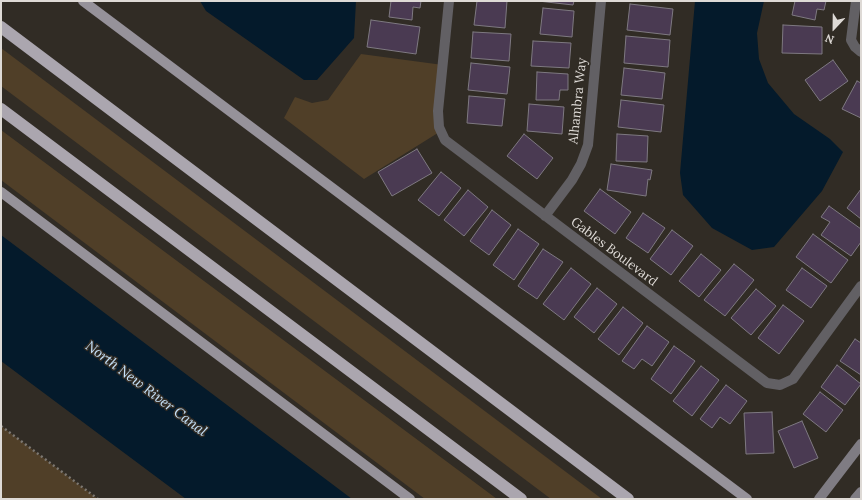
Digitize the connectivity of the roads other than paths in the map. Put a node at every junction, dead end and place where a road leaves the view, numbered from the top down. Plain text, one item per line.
1 (83, 1) edge
2 (449, 1) edge
3 (601, 1) edge
4 (856, 1) edge
5 (1, 27) edge
6 (861, 52) edge
7 (1, 109) edge
8 (1, 192) edge
9 (545, 216) junction
10 (861, 286) edge
11 (861, 444) edge
12 (861, 492) edge
13 (410, 499) edge
14 (521, 499) edge
15 (628, 499) edge
16 (747, 499) edge
17 (820, 499) edge
18 (855, 499) edge

1 - 16 main road
2 - 9 street, Gables Boulevard
3 - 9 street, Alhambra Way
4 - 6 street
5 - 15 highway
7 - 14 highway
8 - 13 main road
9 - 10 street, Gables Boulevard
11 - 17 street
12 - 18 street

